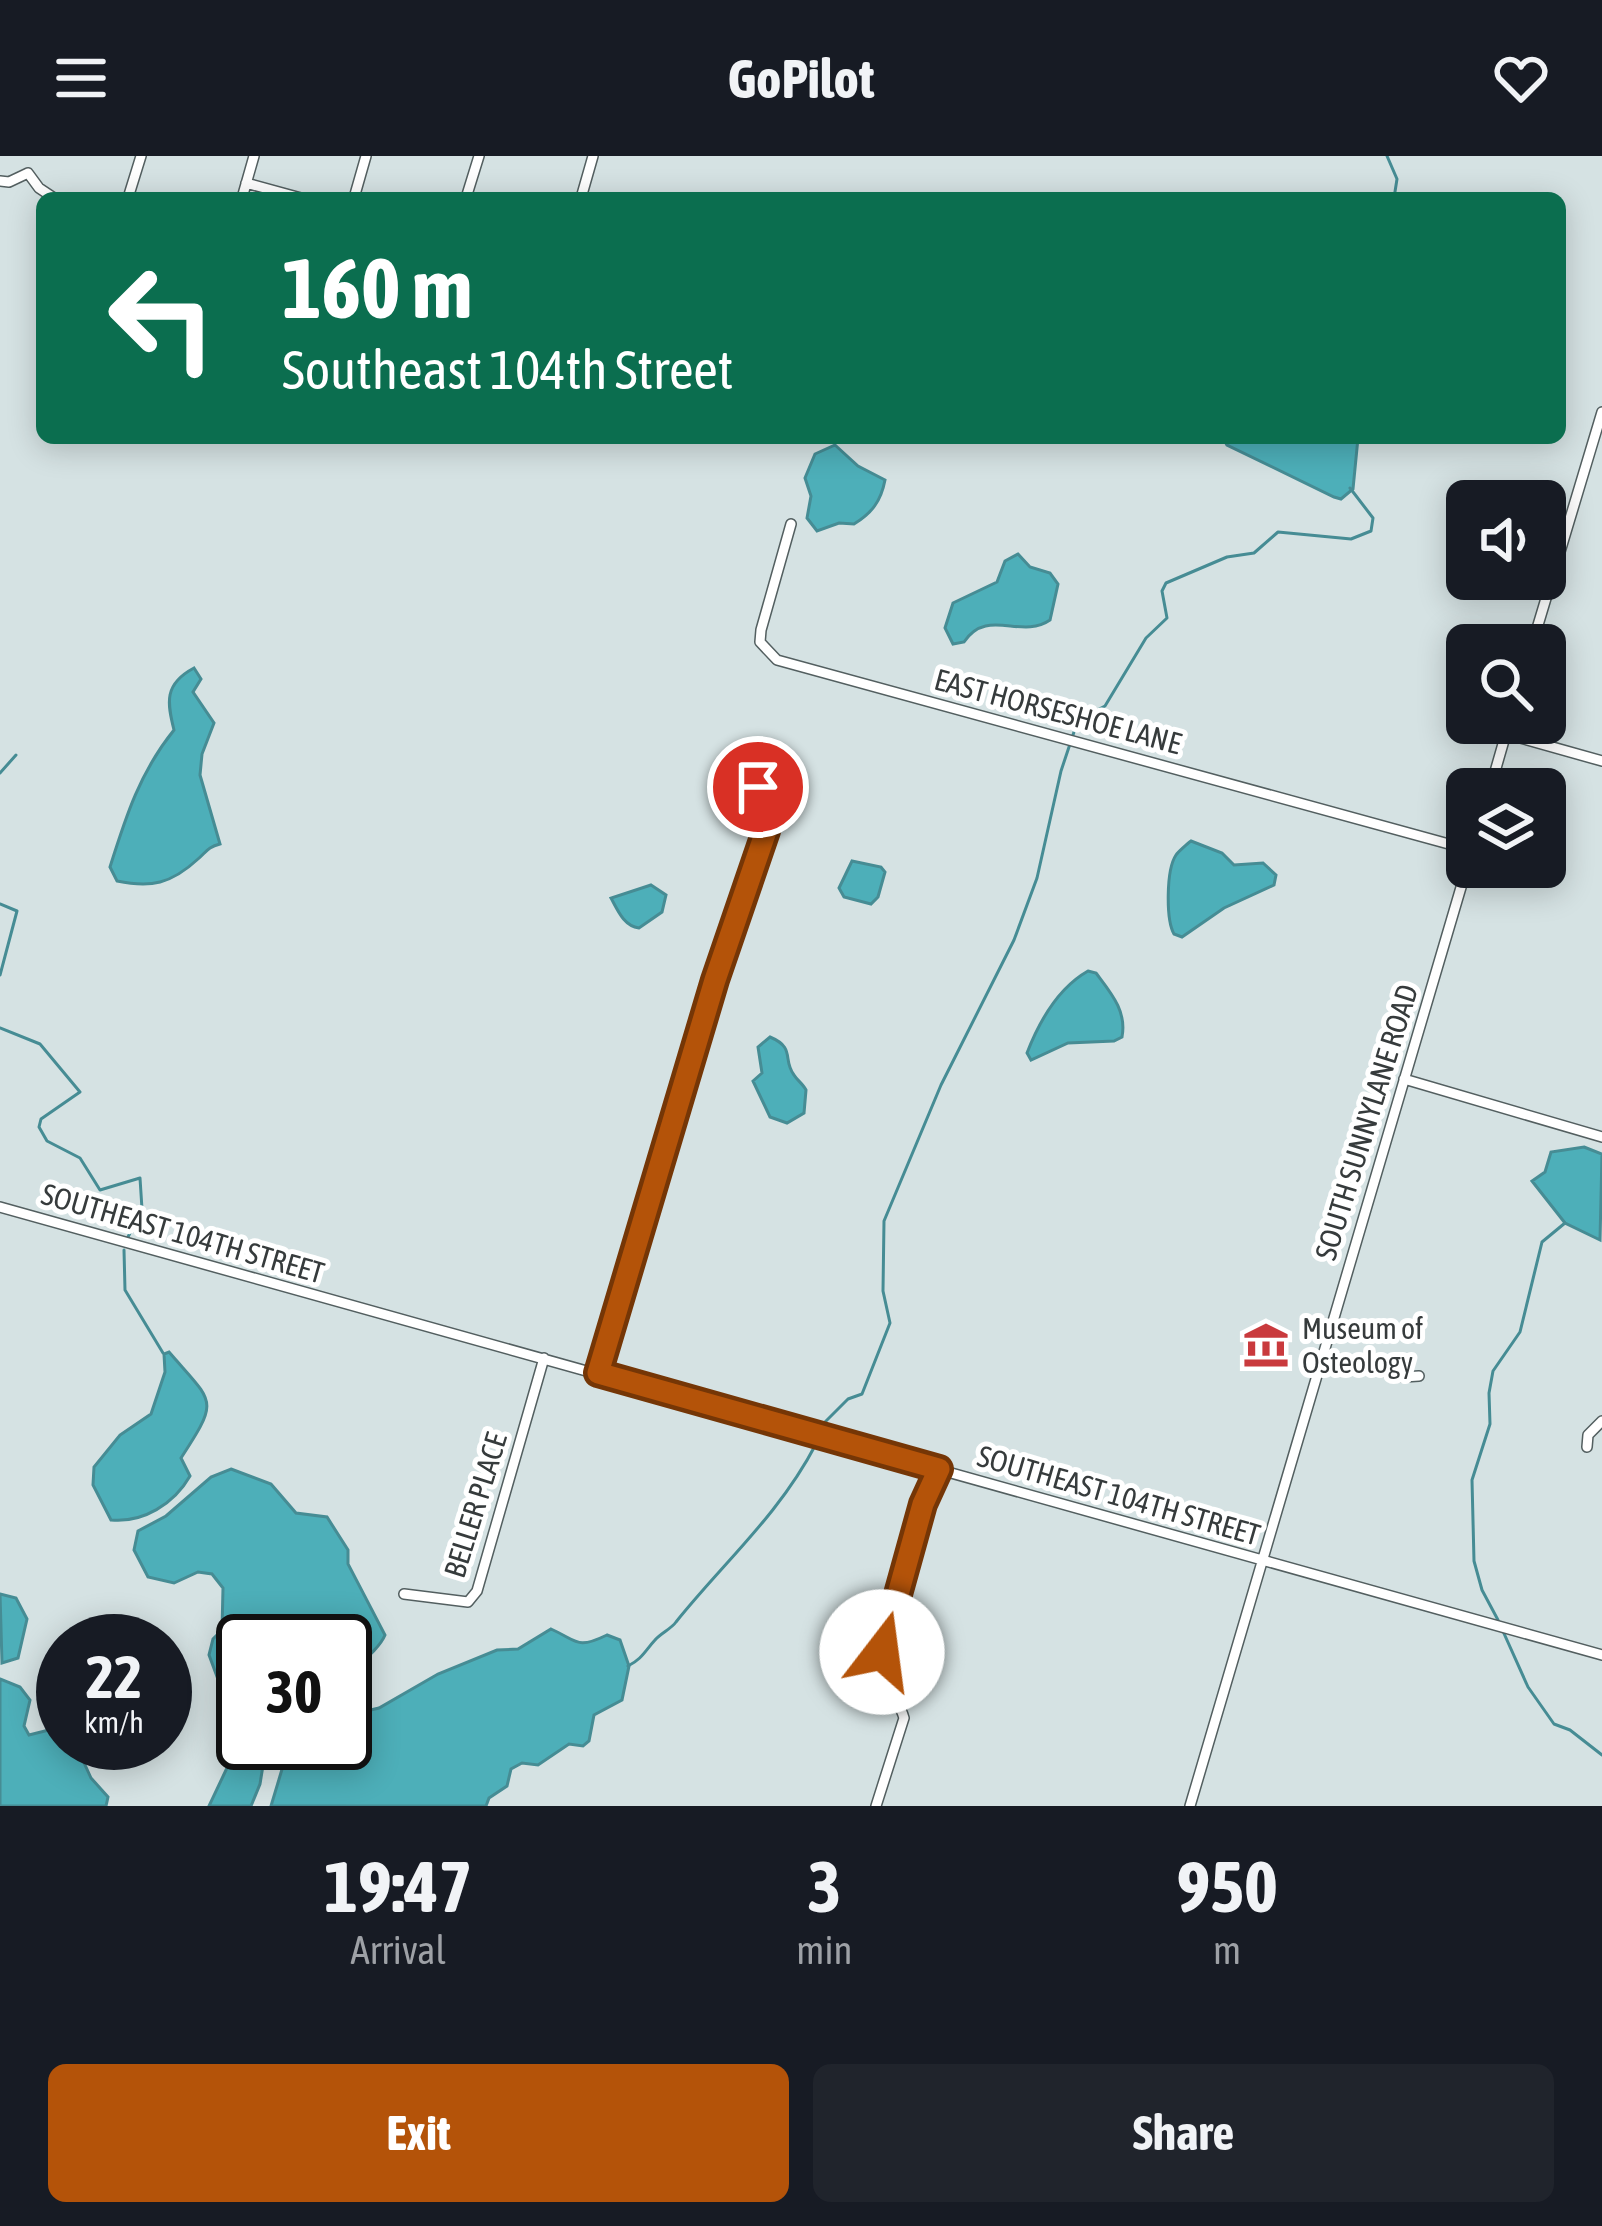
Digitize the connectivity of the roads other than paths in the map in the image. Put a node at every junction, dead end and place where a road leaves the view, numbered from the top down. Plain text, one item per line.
1 (141, 156) edge
2 (254, 156) edge
3 (366, 156) edge
4 (479, 156) edge
5 (593, 156) edge
6 (28, 159) dead end
7 (28, 173) junction
8 (0, 181) edge
9 (246, 183) junction
10 (44, 192) edge
11 (130, 192) edge
12 (244, 192) edge
13 (279, 192) edge
14 (356, 192) edge
15 (468, 192) edge
16 (583, 192) edge
17 (1602, 412) edge
18 (791, 524) dead end
19 (1538, 624) edge
20 (1552, 744) edge
21 (1602, 761) edge
22 (743, 789) dead end
23 (1446, 843) edge
24 (1461, 888) edge
25 (1404, 1079) junction
26 (1602, 1137) edge
27 (0, 1207) edge
28 (1322, 1354) junction
29 (544, 1358) junction
30 (598, 1373) junction
31 (1419, 1376) dead end
32 (1602, 1421) edge
33 (1586, 1447) dead end
34 (939, 1469) junction
35 (1261, 1560) junction
36 (404, 1594) dead end
37 (1602, 1655) edge
38 (876, 1806) edge
39 (1190, 1806) edge

1 - 11 street
2 - 9 street
3 - 14 street
4 - 15 street
5 - 16 street
6 - 7 street
7 - 8 street
7 - 10 street
9 - 12 street
9 - 13 street
17 - 19 street
18 - 23 street, EAST HORSESHOE LANE
20 - 21 street
22 - 30 street
24 - 25 street, SOUTH SUNNYLANE ROAD
25 - 26 street
25 - 28 street, SOUTH SUNNYLANE ROAD
27 - 29 street, SOUTHEAST 104TH STREET
28 - 31 street
28 - 35 street, SOUTH SUNNYLANE ROAD
29 - 30 street, SOUTHEAST 104TH STREET
29 - 36 street, BELLER PLACE
30 - 34 street, SOUTHEAST 104TH STREET
32 - 33 street
34 - 35 street, SOUTHEAST 104TH STREET
34 - 38 street
35 - 37 street, SOUTHEAST 104TH STREET
35 - 39 street, SOUTH SUNNYLANE ROAD

